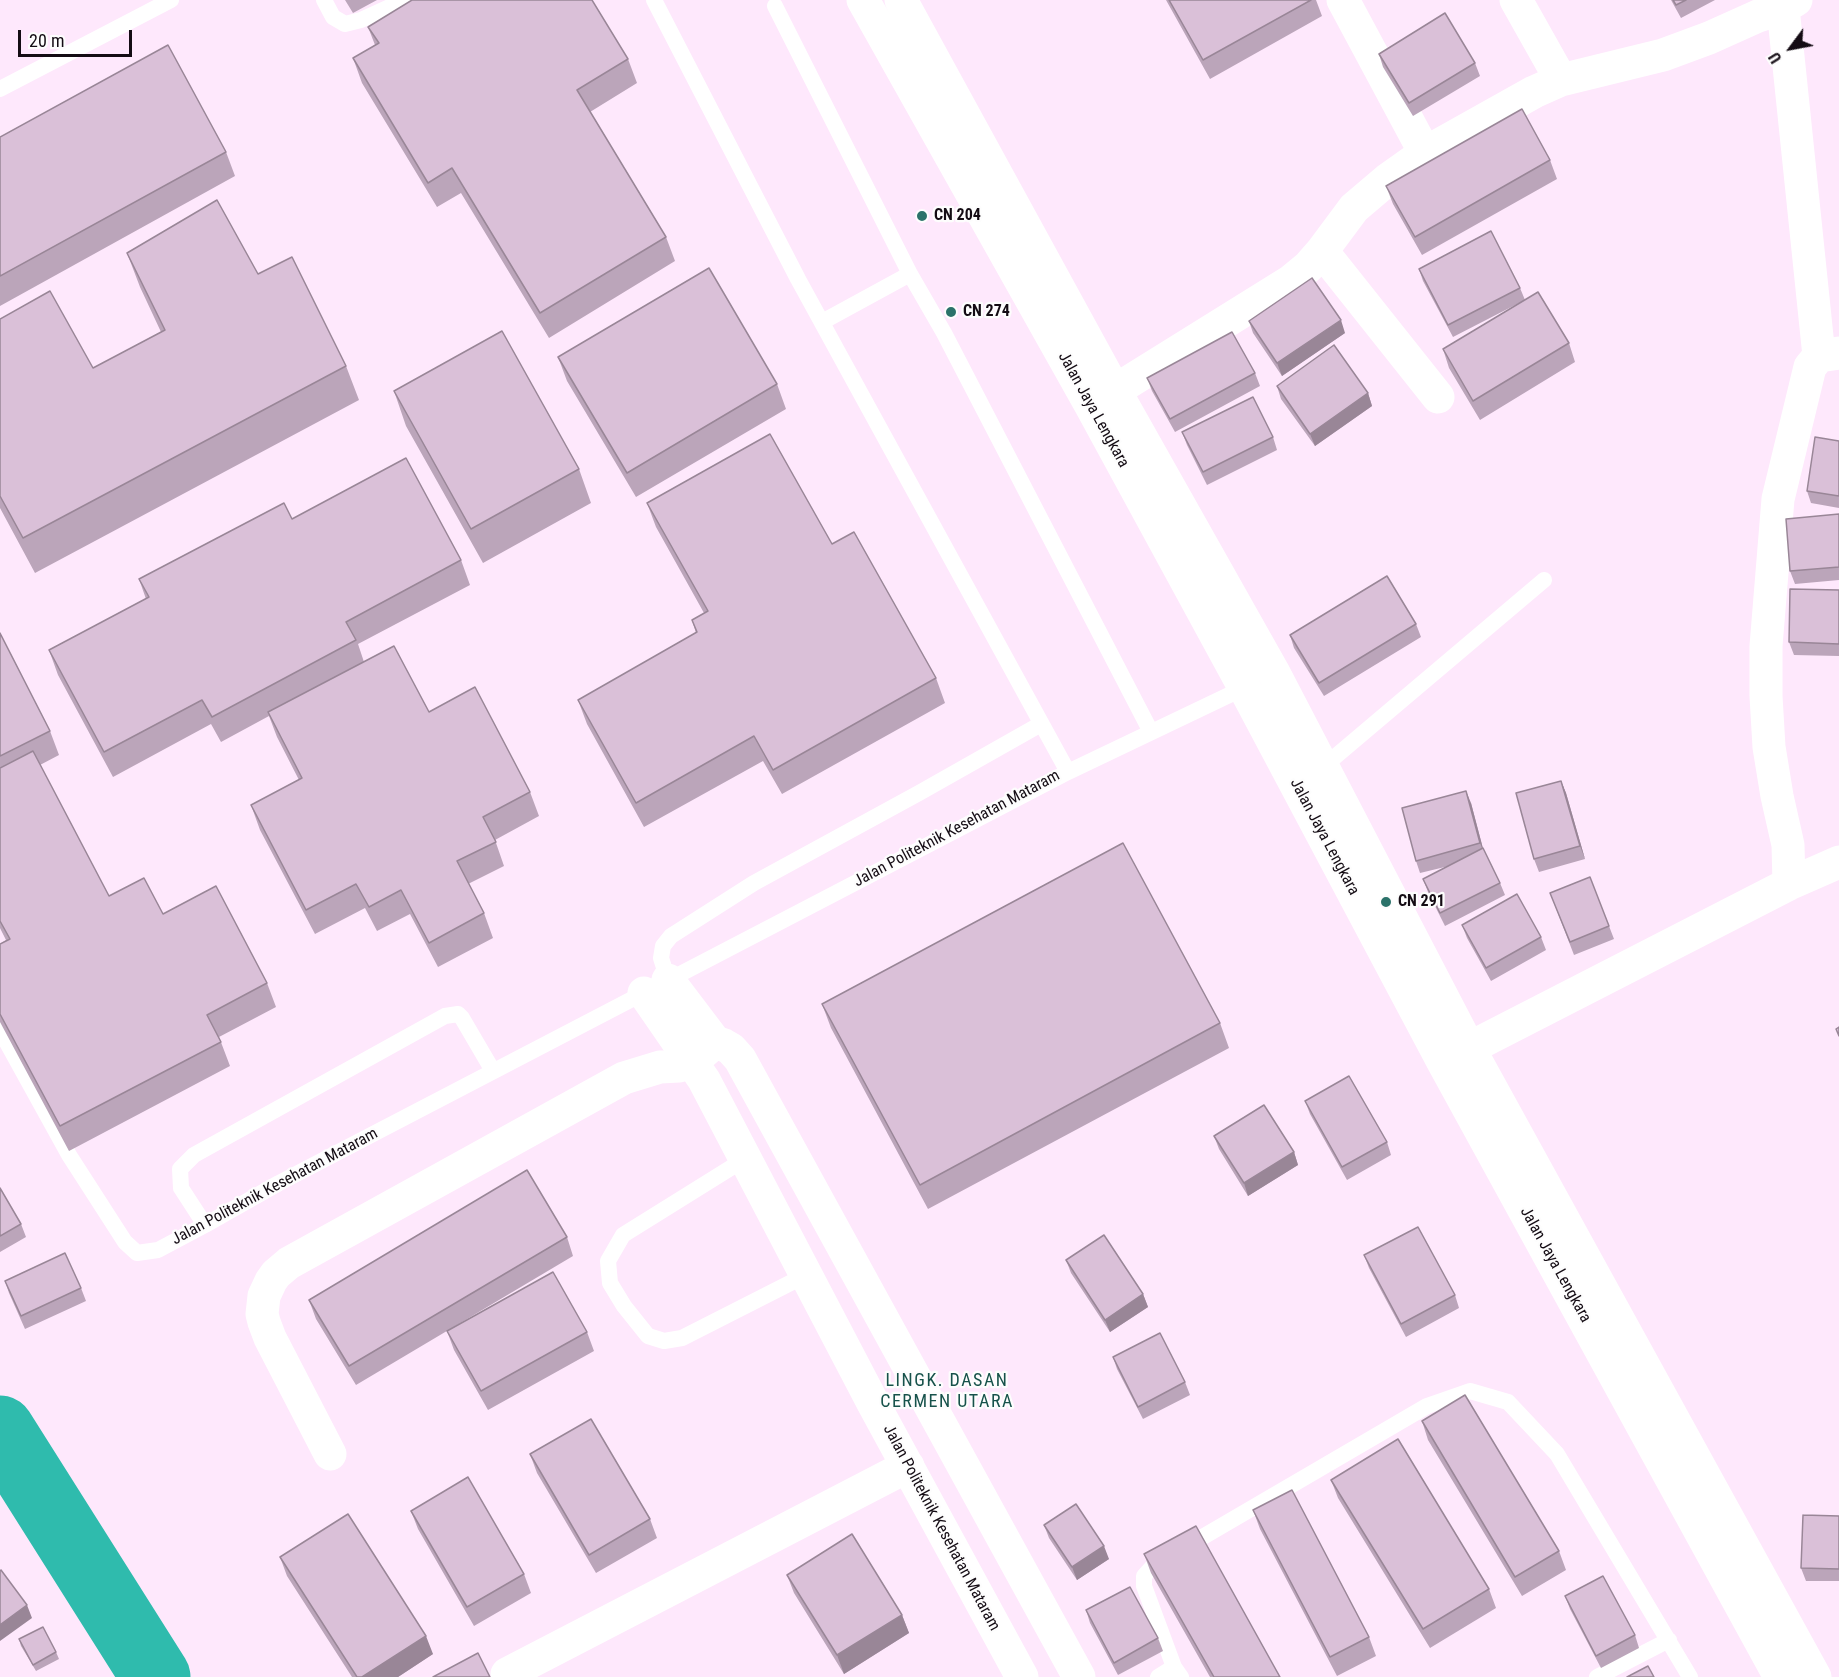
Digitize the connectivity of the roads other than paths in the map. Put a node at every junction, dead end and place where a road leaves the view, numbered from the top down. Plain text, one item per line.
1 (171, 0) edge
2 (324, 0) edge
3 (405, 0) edge
4 (654, 0) edge
5 (863, 0) edge
6 (901, 0) edge
7 (1342, 0) edge
8 (1516, 0) edge
9 (1787, 3) edge
10 (775, 6) dead end
11 (1561, 80) junction
12 (0, 90) edge
13 (1425, 153) junction
14 (1322, 251) junction
15 (910, 274) junction
16 (822, 322) junction
17 (1829, 355) edge
18 (1438, 397) dead end
19 (1103, 398) junction
20 (1544, 580) dead end
21 (1274, 673) junction
22 (1244, 687) junction
23 (1041, 723) junction
24 (1151, 732) junction
25 (1323, 767) junction
26 (1068, 772) junction
27 (1839, 862) edge
28 (1789, 884) junction
29 (656, 986) junction
30 (0, 1030) edge
31 (703, 1052) junction
32 (1456, 1055) junction
33 (493, 1071) junction
34 (745, 1159) junction
35 (205, 1226) junction
36 (806, 1275) junction
37 (917, 1379) junction
38 (873, 1403) junction
39 (330, 1455) dead end
40 (908, 1466) junction
41 (1668, 1640) junction
42 (1178, 1672) edge
43 (507, 1674) dead end
44 (1022, 1677) edge
45 (1079, 1677) edge
46 (1158, 1677) edge
47 (1597, 1677) edge
48 (1690, 1677) edge
49 (1780, 1677) edge
50 (1815, 1677) edge

1 - 12 lane
2 - 3 lane
4 - 16 lane
5 - 19 street, Jalan Jaya Lengkara
6 - 19 street, Jalan Jaya Lengkara
7 - 13 street
8 - 11 street
9 - 11 street
9 - 17 street
10 - 15 lane
11 - 13 street
13 - 14 street
14 - 18 street
14 - 19 street
15 - 16 lane
15 - 24 lane
16 - 23 lane
17 - 28 street
19 - 21 street, Jalan Jaya Lengkara
19 - 22 street, Jalan Jaya Lengkara
20 - 25 lane
21 - 22 lane, Jalan Politeknik Kesehatan Mataram
21 - 25 street, Jalan Jaya Lengkara
22 - 24 lane, Jalan Politeknik Kesehatan Mataram
22 - 32 street, Jalan Jaya Lengkara
23 - 26 lane
23 - 29 lane
24 - 26 lane, Jalan Politeknik Kesehatan Mataram
25 - 32 street, Jalan Jaya Lengkara
26 - 29 lane, Jalan Politeknik Kesehatan Mataram
27 - 28 street
28 - 32 street
29 - 31 street
29 - 33 lane, Jalan Politeknik Kesehatan Mataram
30 - 35 lane, Jalan Politeknik Kesehatan Mataram
31 - 34 street, Jalan Politeknik Kesehatan Mataram
31 - 37 street
31 - 39 street
32 - 49 street, Jalan Jaya Lengkara
32 - 50 street, Jalan Jaya Lengkara
33 - 35 lane, Jalan Politeknik Kesehatan Mataram
33 - 35 lane
34 - 36 street, Jalan Politeknik Kesehatan Mataram
34 - 36 lane
36 - 38 street, Jalan Politeknik Kesehatan Mataram
37 - 38 street
37 - 45 street
38 - 40 street, Jalan Politeknik Kesehatan Mataram
40 - 43 street
40 - 44 street, Jalan Politeknik Kesehatan Mataram
41 - 42 lane
41 - 47 lane
41 - 48 lane
42 - 46 lane

